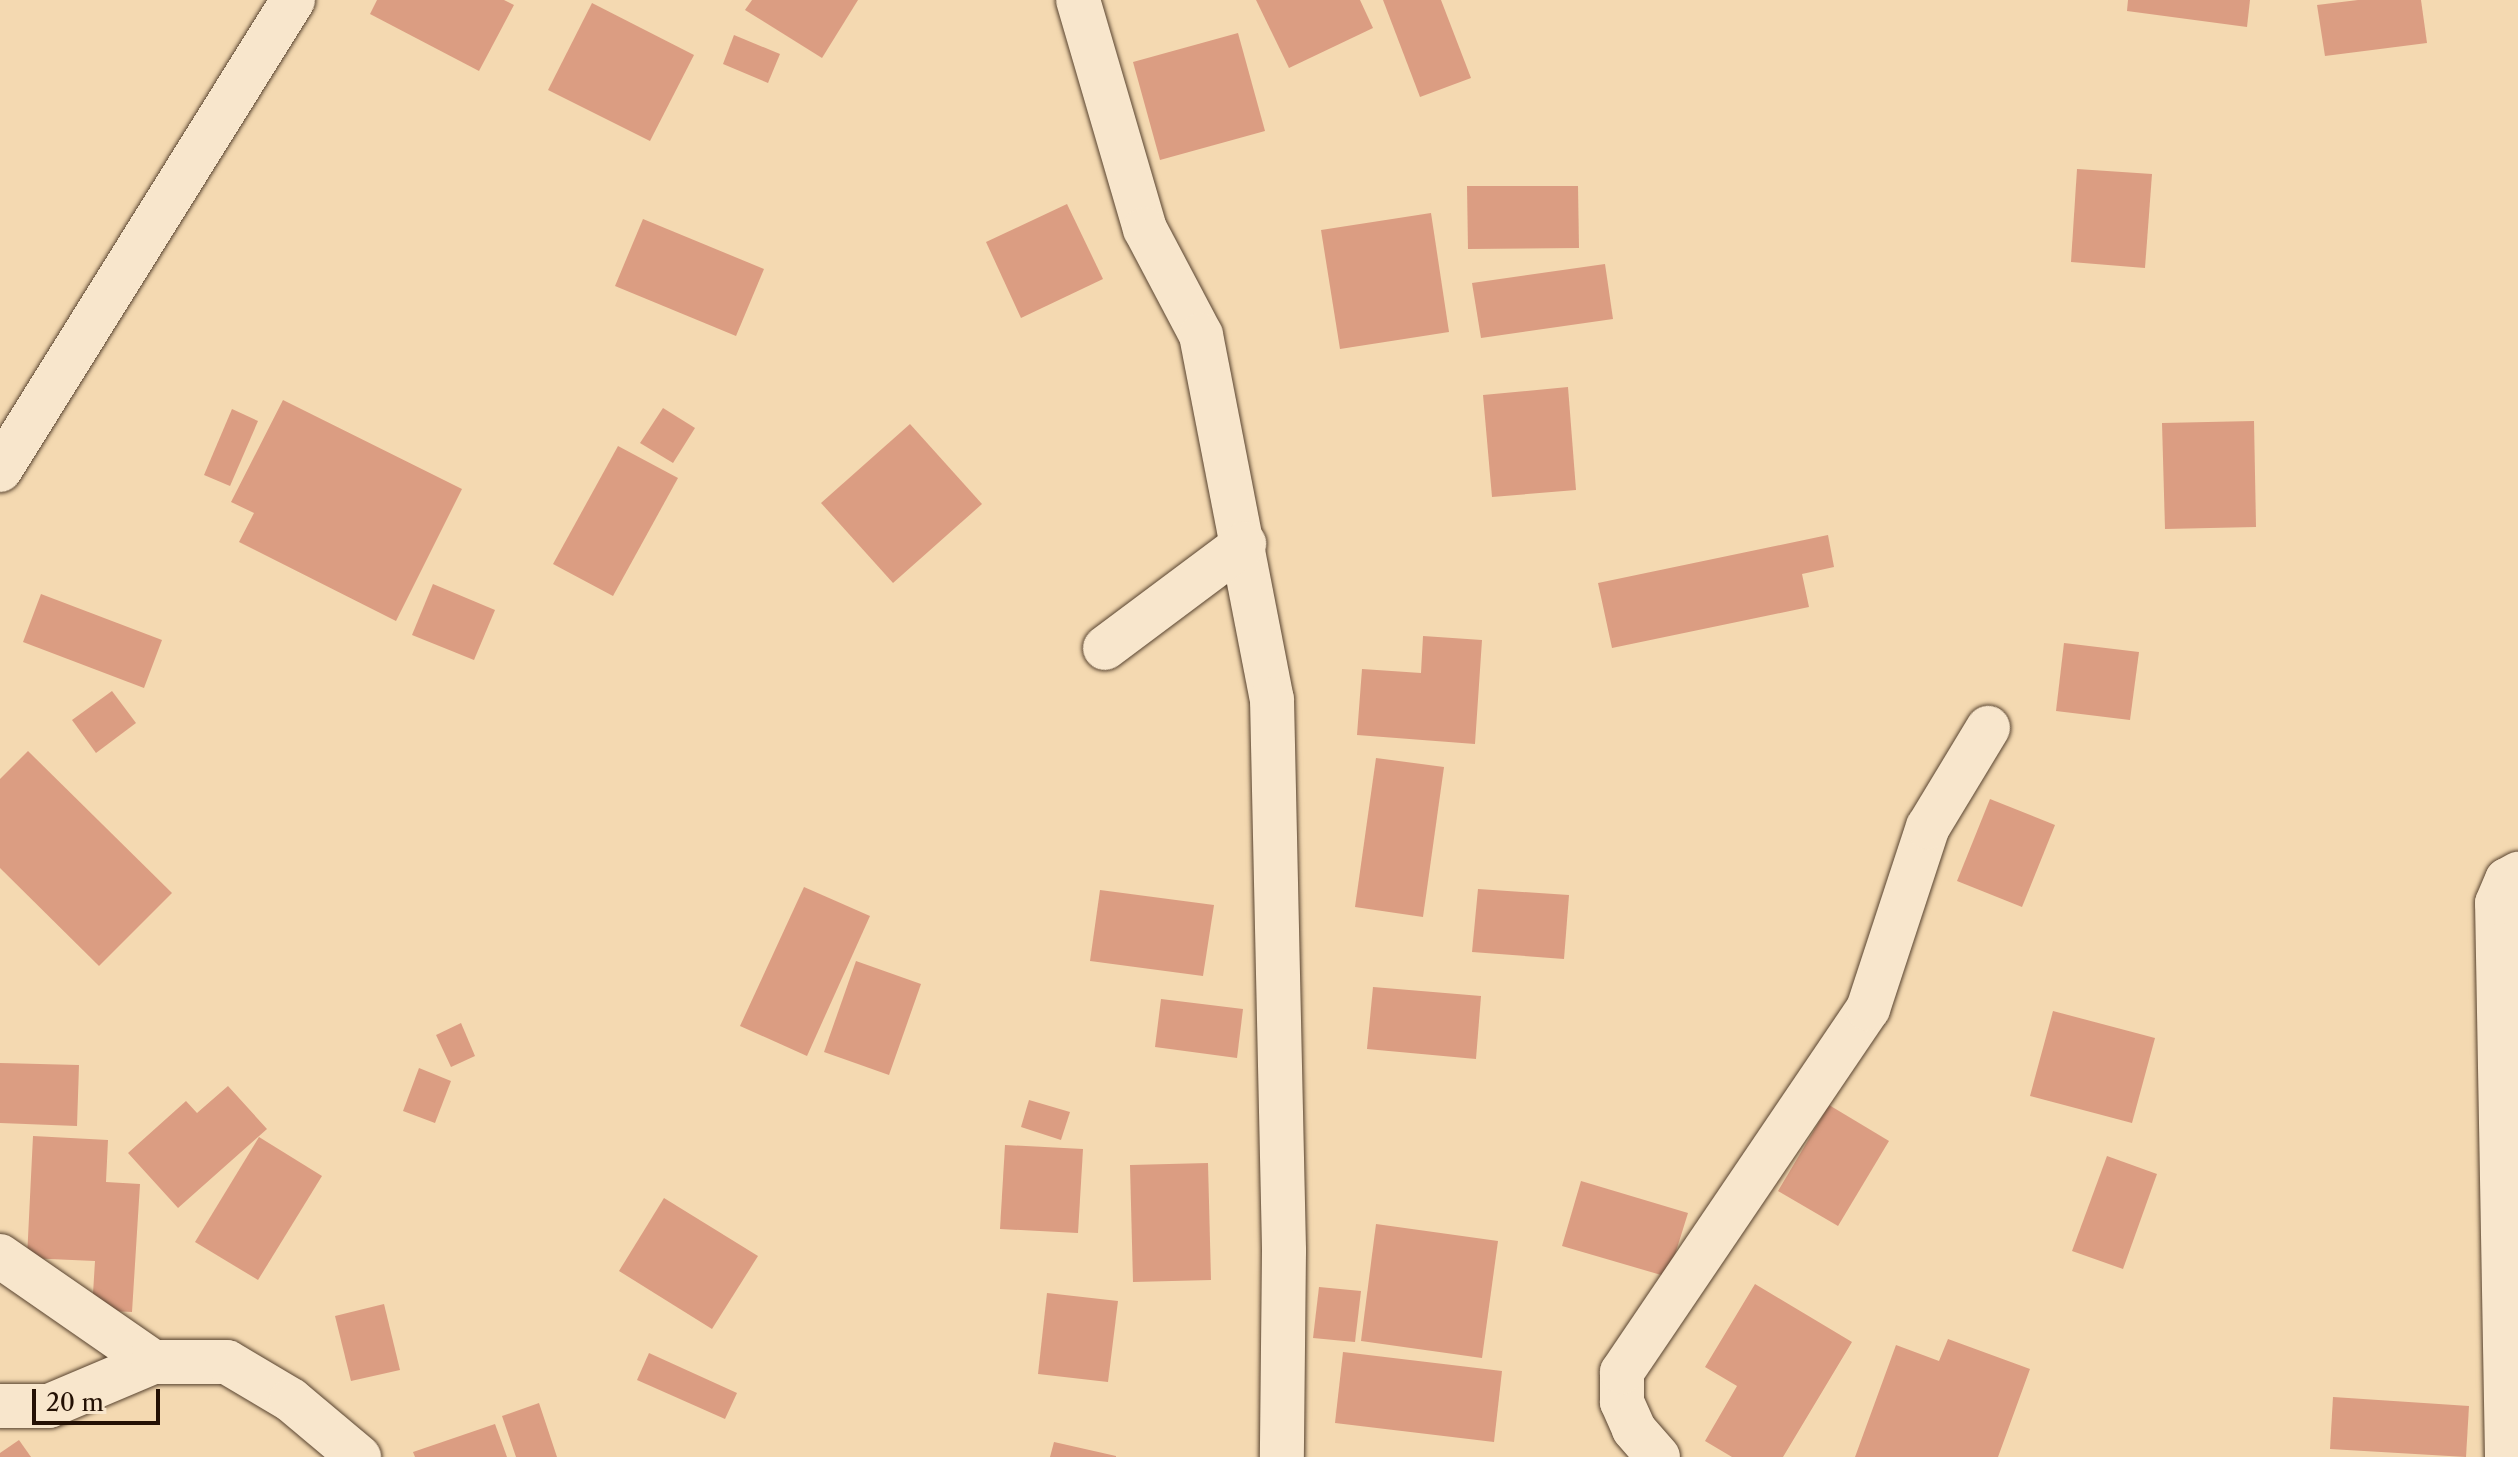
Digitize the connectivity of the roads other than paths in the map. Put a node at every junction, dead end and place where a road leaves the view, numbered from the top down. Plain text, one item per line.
1 (293, 0) edge
2 (1078, 0) edge
3 (0, 470) edge
4 (1244, 544) junction
5 (1105, 648) dead end
6 (1988, 728) dead end
7 (2518, 874) edge
8 (0, 1256) edge
9 (153, 1362) junction
10 (0, 1406) edge
11 (359, 1457) edge
12 (1282, 1457) edge
13 (1658, 1457) edge
14 (2507, 1457) edge

1 - 3 street
2 - 4 street
4 - 5 street
4 - 12 street
6 - 13 street
7 - 14 street
8 - 9 street
9 - 10 street
9 - 11 street

